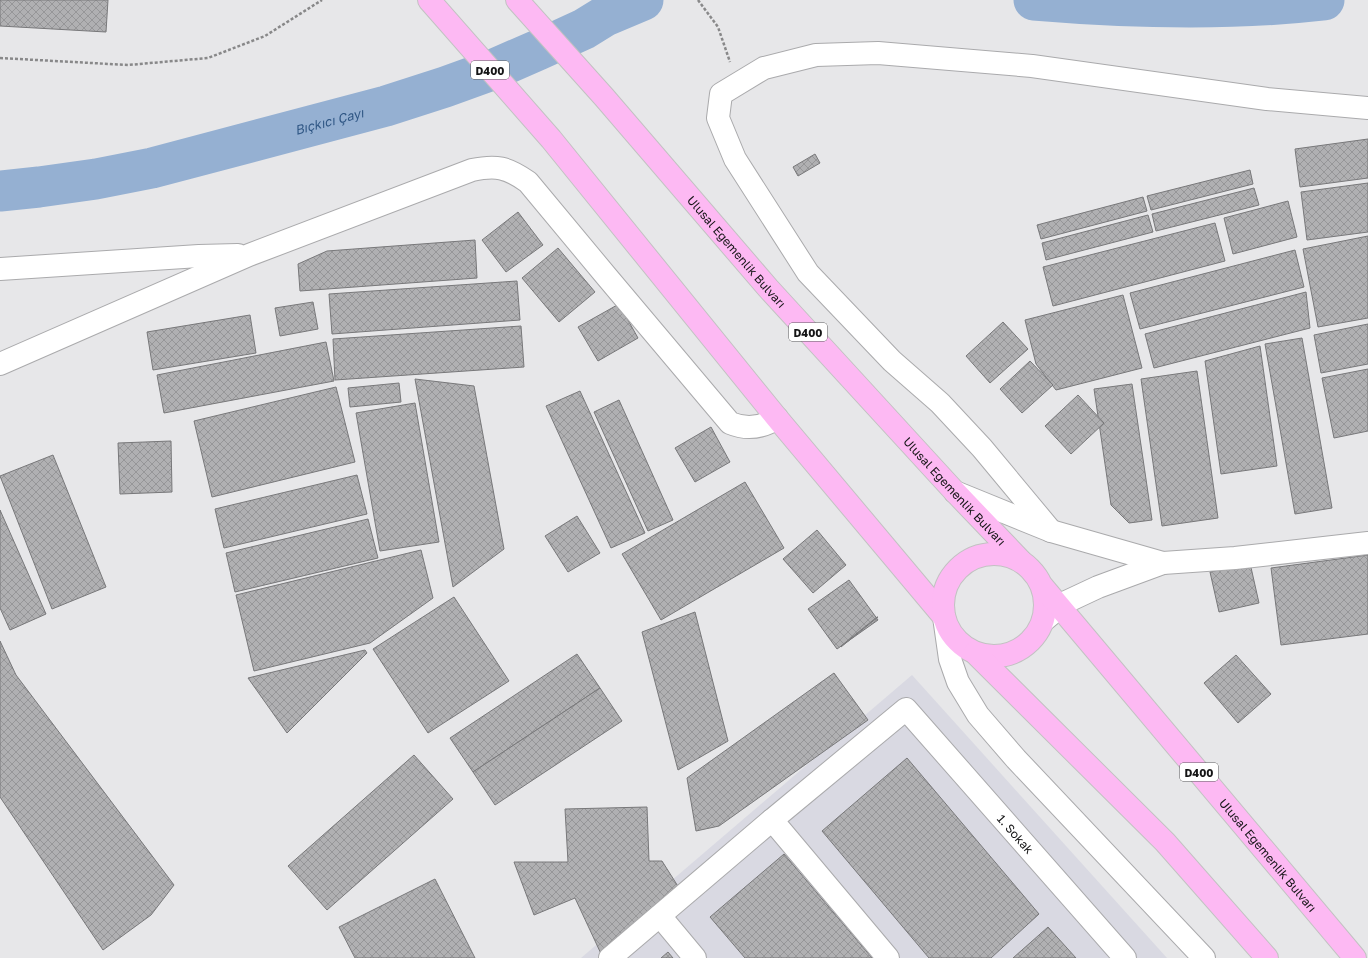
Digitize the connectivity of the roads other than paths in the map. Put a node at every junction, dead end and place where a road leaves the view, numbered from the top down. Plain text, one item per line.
1 (429, 0) edge
2 (517, 0) edge
3 (1368, 108) edge
4 (249, 255) junction
5 (0, 269) edge
6 (0, 364) edge
7 (777, 418) junction
8 (955, 492) junction
9 (1051, 532) junction
10 (1368, 543) edge
11 (1020, 560) junction
12 (1163, 563) junction
13 (1043, 587) junction
14 (1060, 607) junction
15 (944, 617) junction
16 (1043, 621) junction
17 (975, 653) junction
18 (772, 820) junction
19 (660, 916) junction
20 (610, 958) edge
21 (695, 958) edge
22 (888, 958) edge
23 (1125, 958) edge
24 (1204, 958) edge
25 (1268, 958) edge
26 (1355, 958) edge

1 - 7 highway, D400
2 - 8 highway, Ulusal Egemenlik Bulvarı / D400
3 - 9 street
4 - 5 street
4 - 6 street
4 - 7 street
7 - 15 highway, D400
8 - 9 street
8 - 11 highway, Ulusal Egemenlik Bulvarı / D400
9 - 12 street
10 - 12 street
11 - 13 highway
11 - 15 highway
12 - 14 street
13 - 14 highway, Ulusal Egemenlik Bulvarı / D400
13 - 16 highway
14 - 16 street
14 - 26 highway, Ulusal Egemenlik Bulvarı / D400
15 - 17 highway
15 - 24 street
16 - 17 highway
17 - 25 highway
18 - 19 street
18 - 22 street
18 - 23 street, 1. Sokak
19 - 20 street
19 - 21 street

